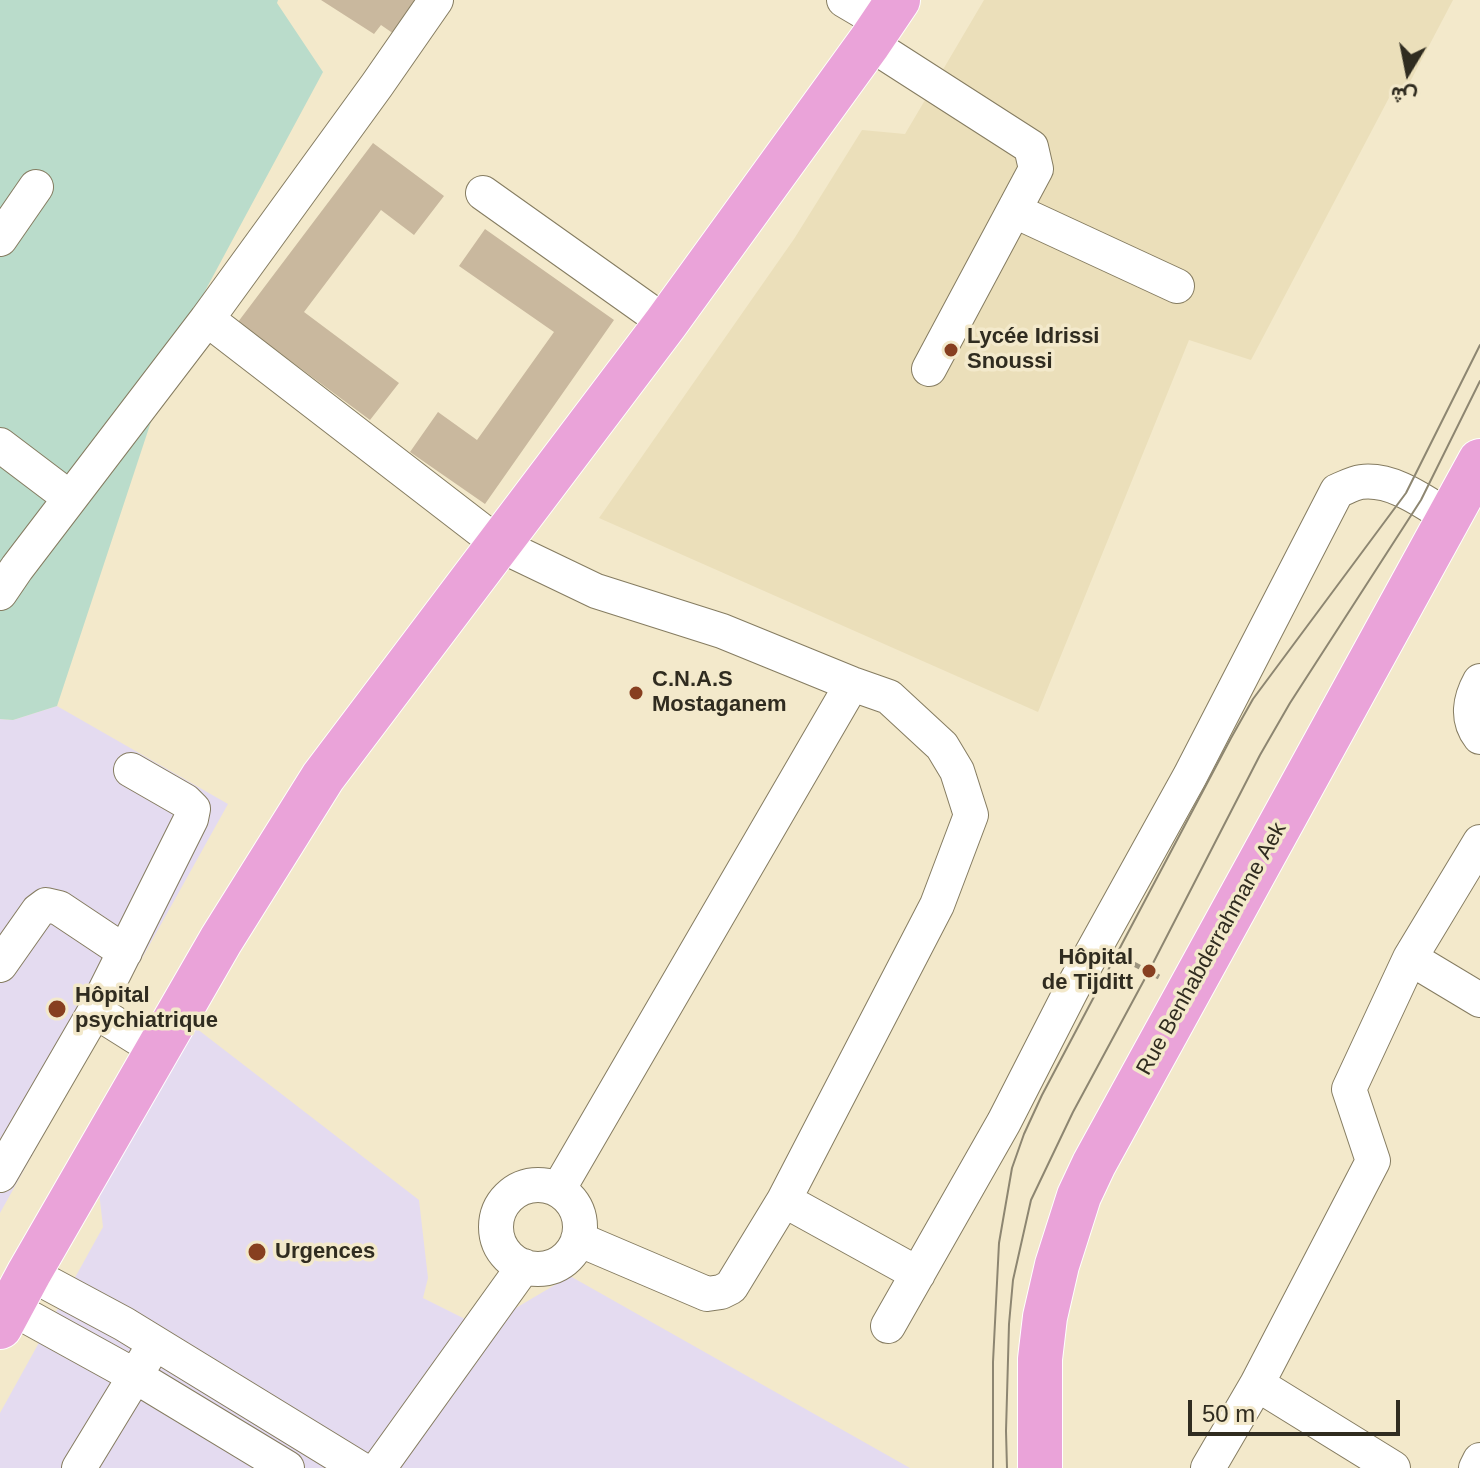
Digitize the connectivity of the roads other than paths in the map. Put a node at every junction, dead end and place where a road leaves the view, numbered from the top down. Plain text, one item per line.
1 (436, 0) edge
2 (844, 0) edge
3 (883, 22) edge
4 (36, 187) dead end
5 (483, 193) dead end
6 (1015, 211) junction
7 (0, 239) edge
8 (1177, 286) dead end
9 (207, 319) junction
10 (666, 323) junction
11 (929, 369) dead end
12 (0, 445) edge
13 (1480, 461) edge
14 (70, 498) junction
15 (1450, 518) junction
16 (500, 545) junction
17 (0, 593) edge
18 (1480, 681) edge
19 (852, 684) junction
20 (1480, 737) edge
21 (131, 770) dead end
22 (1480, 842) edge
23 (125, 952) junction
24 (1410, 958) junction
25 (0, 965) edge
26 (1480, 1000) edge
27 (95, 1011) junction
28 (157, 1050) junction
29 (0, 1175) edge
30 (558, 1190) junction
31 (784, 1200) junction
32 (578, 1239) junction
33 (524, 1266) junction
34 (918, 1274) junction
35 (13, 1302) edge
36 (888, 1326) dead end
37 (155, 1344) junction
38 (135, 1376) junction
39 (1257, 1384) junction
40 (279, 1419) junction
41 (1480, 1460) edge
42 (264, 1462) edge
43 (79, 1468) edge
44 (359, 1468) edge
45 (379, 1468) edge
46 (1040, 1468) edge
47 (1208, 1468) edge
48 (1393, 1468) edge
49 (1476, 1468) edge

1 - 9 street
2 - 3 street
3 - 6 street
3 - 10 main road
4 - 7 street
5 - 10 street
6 - 8 street
6 - 11 street
9 - 14 street
9 - 16 street
10 - 16 main road
12 - 14 street
13 - 15 main road, Rue Benhabderrahmane Aek
14 - 17 street
15 - 34 street
15 - 46 main road, Rue Benhabderrahmane Aek
16 - 19 street
16 - 28 main road
18 - 20 street
19 - 30 street
19 - 31 street
21 - 23 street
22 - 24 street
23 - 25 street
23 - 27 street
24 - 26 street
24 - 39 street
27 - 28 street
27 - 29 street
28 - 35 main road
30 - 32 street
30 - 33 street
31 - 32 street
31 - 34 street
32 - 33 street
33 - 45 street
34 - 36 street
35 - 37 street
35 - 38 street
37 - 38 street
37 - 40 street
38 - 42 street
38 - 43 street
39 - 47 street
39 - 48 street
40 - 42 street
40 - 44 street
41 - 49 street

